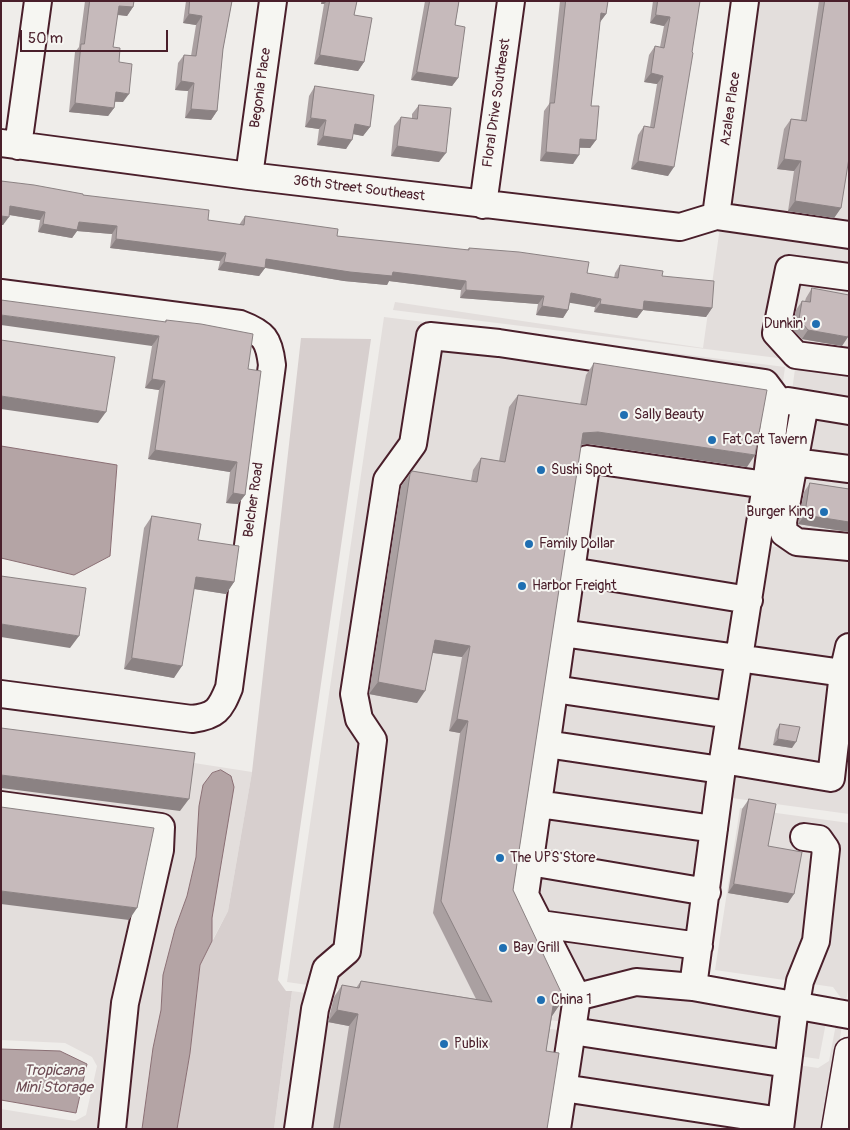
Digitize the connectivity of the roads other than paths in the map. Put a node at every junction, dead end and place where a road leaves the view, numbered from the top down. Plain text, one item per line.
1 (38, 1) edge
2 (273, 1) edge
3 (511, 1) edge
4 (746, 1) edge
5 (10, 144) edge
6 (249, 176) junction
7 (483, 204) junction
8 (716, 216) junction
9 (849, 235) edge
10 (849, 277) edge
11 (1, 293) edge
12 (849, 362) edge
13 (777, 399) junction
14 (805, 404) junction
15 (849, 411) edge
16 (794, 462) junction
17 (849, 469) edge
18 (766, 485) junction
19 (849, 547) edge
20 (571, 571) junction
21 (749, 600) junction
22 (562, 633) junction
23 (849, 647) edge
24 (740, 658) junction
25 (846, 673) edge
26 (554, 689) junction
27 (1, 694) edge
28 (730, 714) junction
29 (546, 744) junction
30 (722, 765) junction
31 (538, 804) junction
32 (1, 805) edge
33 (714, 829) junction
34 (804, 837) dead end
35 (530, 862) junction
36 (707, 892) junction
37 (540, 924) junction
38 (699, 946) junction
39 (693, 987) junction
40 (577, 998) junction
41 (796, 1004) junction
42 (849, 1014) edge
43 (572, 1031) junction
44 (849, 1052) edge
45 (788, 1064) junction
46 (563, 1088) junction
47 (781, 1125) edge
48 (112, 1129) edge
49 (298, 1129) edge
50 (557, 1129) edge
51 (836, 1129) edge

1 - 5 street
2 - 6 street, Begonia Place
3 - 7 street, Floral Drive Southeast
4 - 8 street, Azalea Place
5 - 6 street, 36th Street Southeast
6 - 7 street, 36th Street Southeast
7 - 8 street, 36th Street Southeast
8 - 9 street
10 - 12 street
11 - 27 street, Belcher Road
13 - 14 street
13 - 18 street
13 - 49 street
14 - 15 street
14 - 16 street
16 - 17 street
16 - 19 street
18 - 20 street
18 - 21 street
20 - 21 street
20 - 22 street
21 - 24 street
22 - 24 street
22 - 26 street
23 - 25 street
24 - 25 street
24 - 28 street
25 - 30 street
26 - 28 street
26 - 29 street
28 - 30 street
29 - 30 street
29 - 31 street
30 - 33 street
31 - 33 street
31 - 35 street
32 - 48 street
33 - 36 street
34 - 41 street
35 - 36 street
35 - 37 street
36 - 38 street
37 - 38 street
37 - 40 street
38 - 39 street
39 - 40 street
39 - 41 street
40 - 43 street
41 - 42 street
41 - 45 street
43 - 45 street
43 - 46 street
44 - 51 main road
45 - 47 street
46 - 47 street
46 - 50 street

